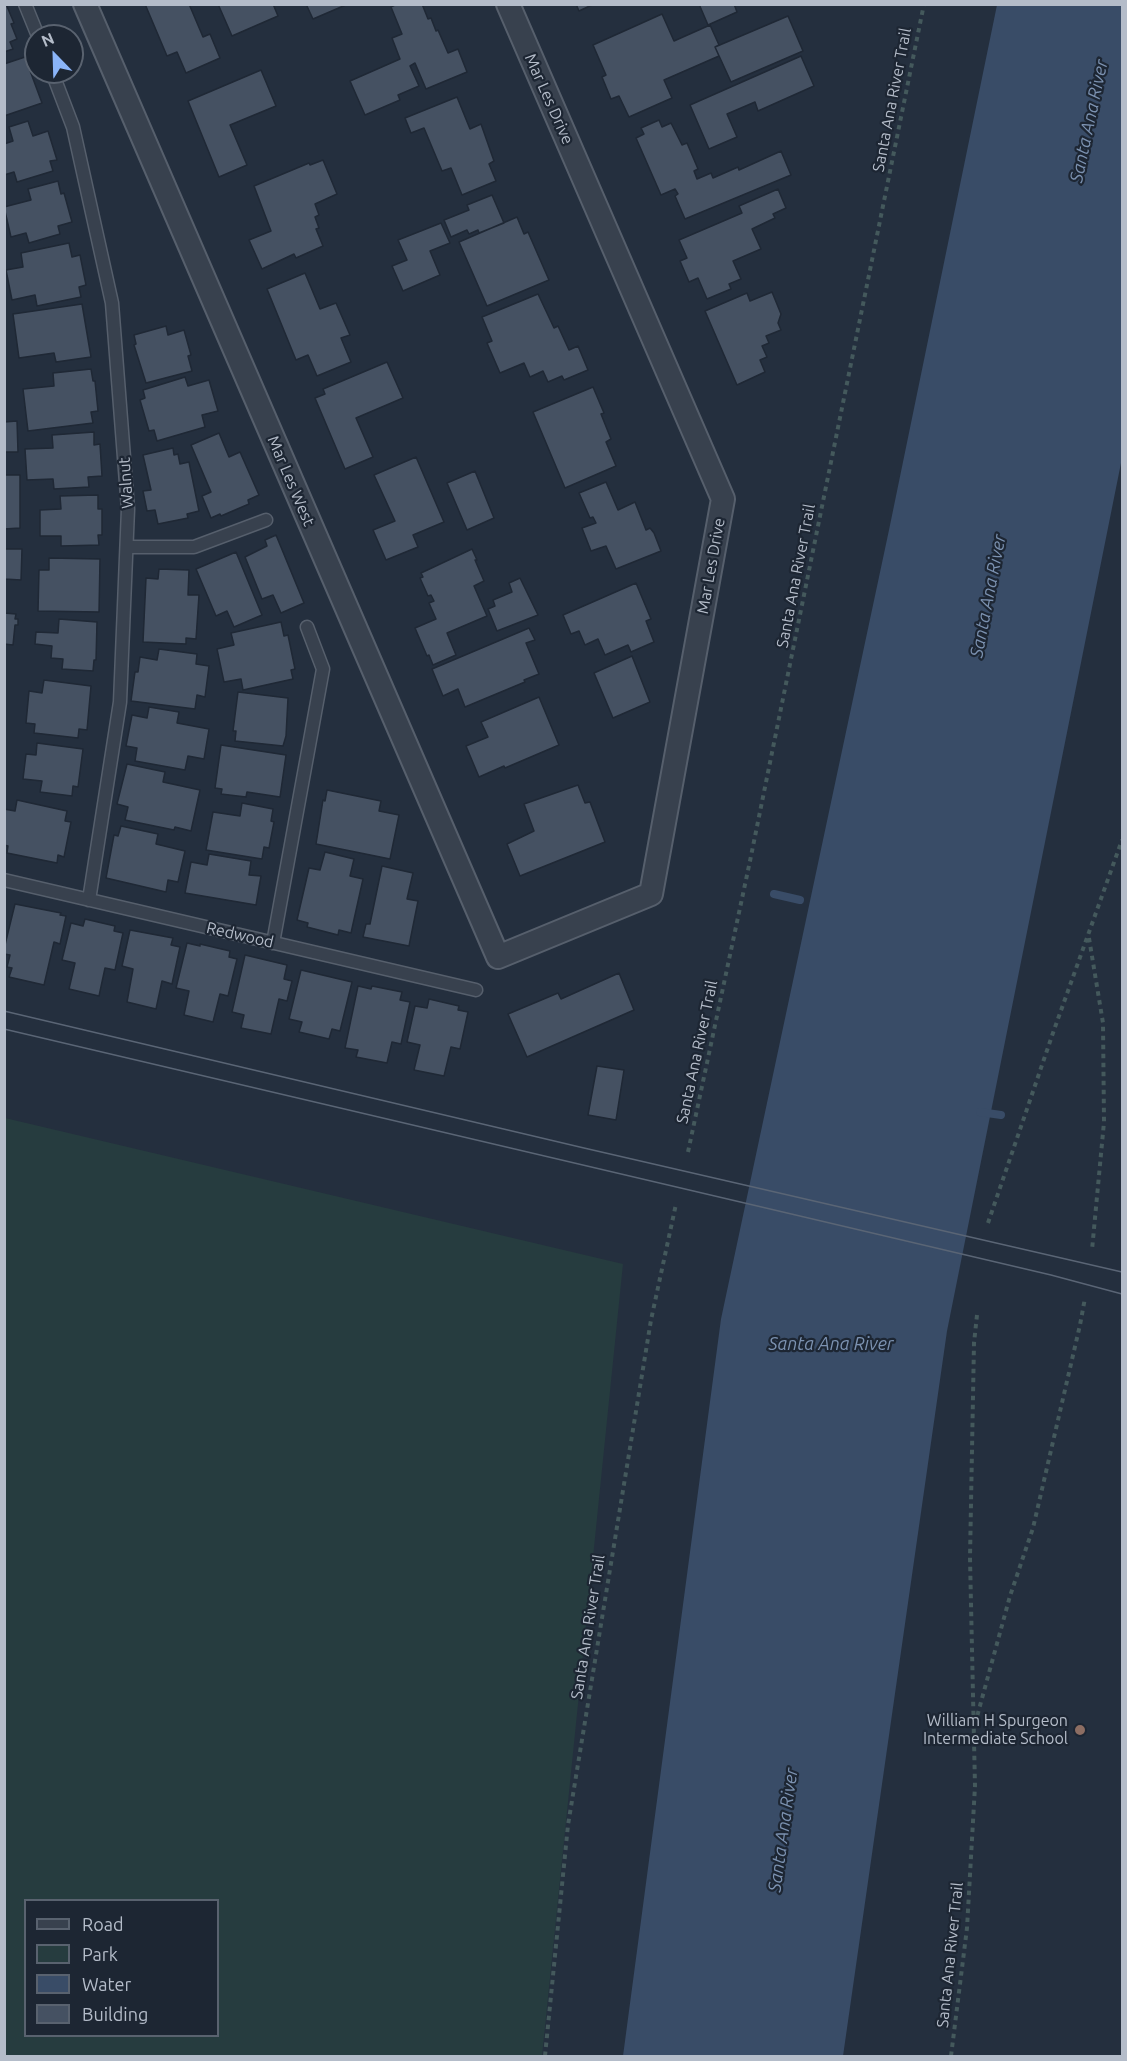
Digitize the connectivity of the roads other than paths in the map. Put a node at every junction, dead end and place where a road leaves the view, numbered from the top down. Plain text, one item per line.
1 (25, 4) edge
2 (84, 4) edge
3 (508, 4) edge
4 (33, 24) edge
5 (57, 84) edge
6 (266, 520) dead end
7 (127, 548) junction
8 (307, 627) dead end
9 (4, 880) edge
10 (88, 900) junction
11 (273, 943) junction
12 (498, 957) joint
13 (476, 990) dead end

1 - 4 lane
2 - 12 street, Mar Les West
3 - 12 street, Mar Les Drive
5 - 7 lane, Walnut
6 - 7 lane
7 - 10 lane, Walnut
8 - 11 lane
9 - 10 lane, Redwood
10 - 11 lane, Redwood
11 - 13 lane, Redwood

